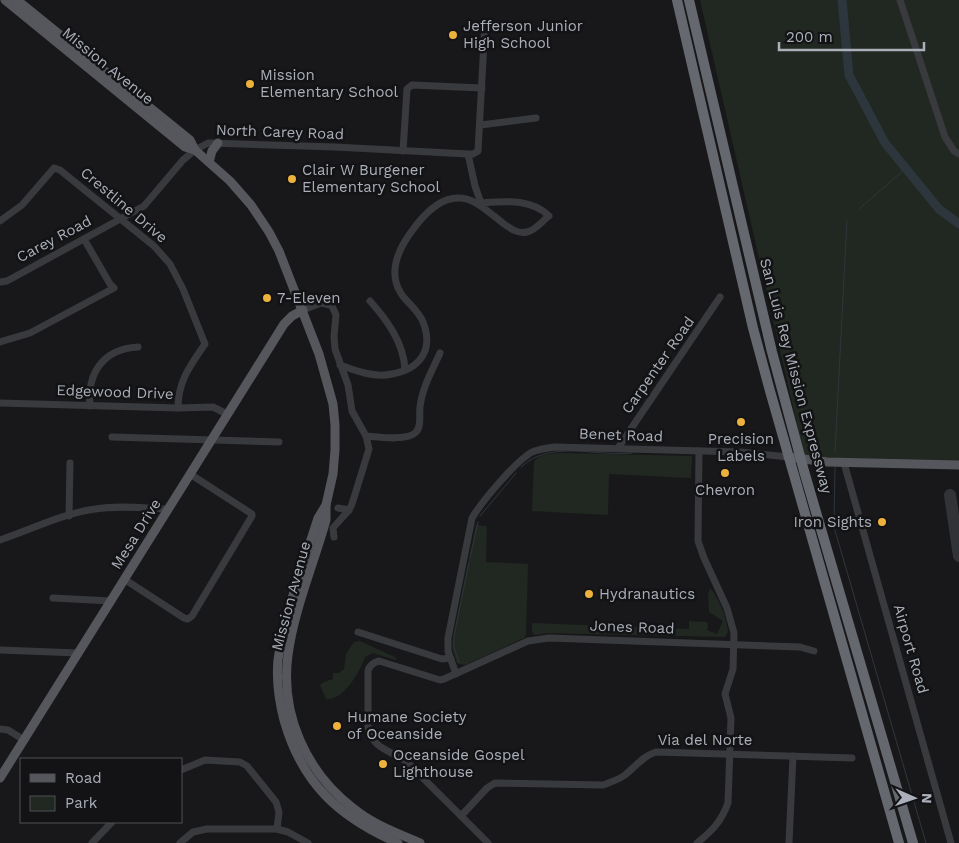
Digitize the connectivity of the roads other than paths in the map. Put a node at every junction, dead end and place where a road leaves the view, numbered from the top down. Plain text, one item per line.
1 (5, 0) edge
2 (17, 0) edge
3 (676, 0) edge
4 (689, 0) edge
5 (900, 0) edge
6 (485, 23) dead end
7 (482, 88) junction
8 (536, 118) dead end
9 (481, 125) junction
10 (218, 143) junction
11 (195, 150) junction
12 (403, 151) junction
13 (468, 154) junction
14 (959, 154) edge
15 (209, 162) junction
16 (478, 203) junction
17 (121, 219) junction
18 (0, 221) edge
19 (84, 239) junction
20 (0, 282) edge
21 (720, 297) dead end
22 (370, 300) dead end
23 (303, 310) junction
24 (0, 342) edge
25 (138, 347) dead end
26 (440, 353) dead end
27 (340, 365) junction
28 (405, 370) junction
29 (0, 403) edge
30 (90, 406) junction
31 (178, 408) junction
32 (227, 414) junction
33 (366, 436) junction
34 (112, 437) dead end
35 (211, 440) junction
36 (279, 442) dead end
37 (618, 448) junction
38 (699, 451) junction
39 (788, 457) junction
40 (801, 459) junction
41 (70, 463) dead end
42 (844, 463) junction
43 (959, 465) edge
44 (190, 474) junction
45 (326, 505) junction
46 (338, 508) dead end
47 (168, 509) junction
48 (349, 510) junction
49 (69, 516) junction
50 (334, 537) dead end
51 (0, 540) edge
52 (124, 579) junction
53 (53, 598) dead end
54 (111, 600) junction
55 (358, 632) dead end
56 (734, 644) junction
57 (0, 650) edge
58 (814, 651) dead end
59 (78, 653) junction
60 (450, 658) junction
61 (456, 674) junction
62 (0, 729) edge
63 (24, 740) junction
64 (730, 753) junction
65 (793, 756) junction
66 (852, 758) dead end
67 (182, 770) edge
68 (0, 778) edge
69 (461, 816) junction
70 (111, 823) edge
71 (277, 830) junction
72 (92, 843) edge
73 (180, 843) edge
74 (308, 843) edge
75 (398, 843) edge
76 (420, 843) edge
77 (488, 843) edge
78 (696, 843) edge
79 (789, 843) edge
80 (899, 843) edge
81 (913, 843) edge
82 (951, 843) edge

1 - 11 main road, Mission Avenue
2 - 11 main road, Mission Avenue
3 - 39 highway, San Luis Rey Mission Expressway
4 - 40 highway, San Luis Rey Mission Expressway
5 - 14 street
6 - 7 street
7 - 9 street
7 - 12 street
8 - 9 street
9 - 13 street
10 - 11 street, North Carey Road
10 - 12 street, North Carey Road
10 - 15 main road
11 - 15 main road, Mission Avenue
11 - 17 street, North Carey Road
12 - 13 street, North Carey Road
13 - 16 street
15 - 23 main road, Mission Avenue
16 - 16 street
16 - 28 street
17 - 18 street, Crestline Drive
17 - 19 street, Carey Road
17 - 31 street, Crestline Drive
19 - 20 street, Carey Road
19 - 24 street
21 - 37 street, Carpenter Road
22 - 28 street
23 - 27 street
23 - 32 main road, Mesa Drive
23 - 45 main road, Mission Avenue
25 - 30 street
26 - 33 street
27 - 28 street
27 - 33 street
29 - 30 street, Edgewood Drive
30 - 31 street, Edgewood Drive
31 - 32 street, Edgewood Drive
32 - 35 main road, Mesa Drive
33 - 48 street
34 - 35 street
35 - 36 street
35 - 44 main road, Mesa Drive
37 - 38 street, Benet Road
37 - 60 street, Benet Road
38 - 39 street, Benet Road
38 - 56 street
39 - 40 main road, Benet Road
39 - 80 highway, San Luis Rey Mission Expressway
40 - 42 main road, Benet Road
40 - 81 highway, San Luis Rey Mission Expressway
41 - 49 street
42 - 43 main road, Benet Road
42 - 82 street, Airport Road
44 - 47 main road, Mesa Drive
44 - 52 street
45 - 75 main road, Mission Avenue
45 - 76 main road, Mission Avenue
46 - 48 street
47 - 49 street
47 - 52 main road, Mesa Drive
48 - 50 street
49 - 51 street
52 - 54 main road, Mesa Drive
53 - 54 street
54 - 59 main road, Mesa Drive
55 - 60 street
56 - 58 street, Jones Road
56 - 61 street, Jones Road
56 - 64 street
57 - 59 street
59 - 63 main road, Mesa Drive
60 - 61 street, Benet Road
61 - 69 street, Jones Road
62 - 63 street
63 - 68 main road, Mesa Drive
64 - 65 street, Via del Norte
64 - 69 street, Via del Norte
64 - 78 street
65 - 66 street, Via del Norte
65 - 79 street
67 - 71 street
69 - 77 street
70 - 72 street
71 - 73 street
71 - 74 street

